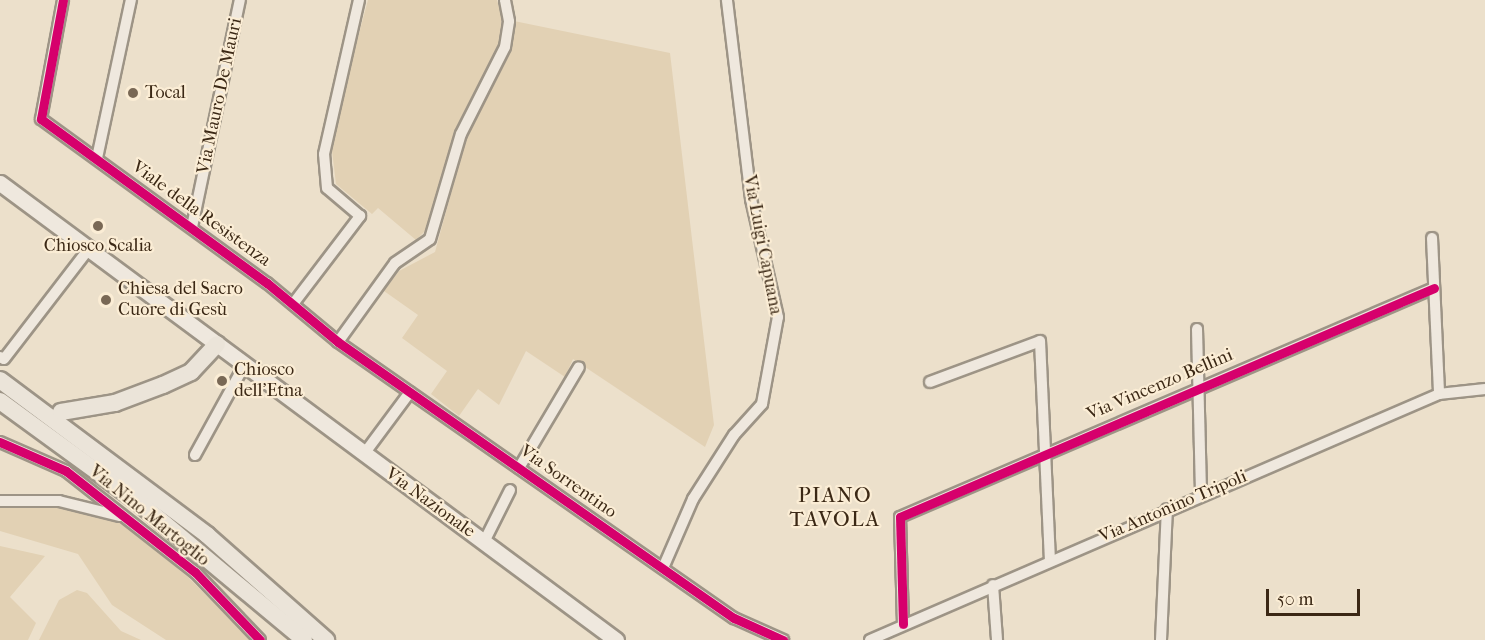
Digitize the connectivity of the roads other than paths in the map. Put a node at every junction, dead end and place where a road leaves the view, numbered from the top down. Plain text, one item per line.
1 (63, 0) edge
2 (131, 0) edge
3 (240, 0) edge
4 (359, 0) edge
5 (504, 0) edge
6 (727, 0) edge
7 (97, 158) junction
8 (0, 183) edge
9 (192, 227) junction
10 (1432, 238) dead end
11 (88, 250) junction
12 (1434, 288) junction
13 (293, 304) junction
14 (1197, 329) dead end
15 (338, 342) junction
16 (217, 344) junction
17 (0, 357) edge
18 (245, 364) junction
19 (579, 367) dead end
20 (0, 380) edge
21 (930, 382) dead end
22 (1198, 386) junction
23 (1483, 388) edge
24 (410, 392) junction
25 (1439, 394) junction
26 (0, 401) edge
27 (61, 412) dead end
28 (0, 442) edge
29 (1045, 452) junction
30 (364, 454) junction
31 (195, 455) dead end
32 (519, 468) junction
33 (510, 490) dead end
34 (1201, 495) junction
35 (0, 501) edge
36 (1167, 509) junction
37 (123, 517) junction
38 (484, 542) junction
39 (1050, 560) junction
40 (663, 568) junction
41 (993, 585) junction
42 (903, 624) junction
43 (612, 639) edge
44 (261, 640) edge
45 (304, 640) edge
46 (326, 640) edge
47 (783, 640) edge
48 (870, 640) edge
49 (997, 640) edge
50 (1161, 640) edge

1 - 7 street, Viale della Resistenza
2 - 7 street
3 - 9 street, Via Mauro De Mauri
4 - 13 street
5 - 15 street
6 - 40 street, Via Luigi Capuana
7 - 9 street, Viale della Resistenza
8 - 11 street, Via Nazionale
9 - 13 street, Viale della Resistenza
10 - 12 street
11 - 16 street, Via Nazionale
11 - 17 street
12 - 22 street, Via Vincenzo Bellini
12 - 25 street
13 - 15 street, Viale della Resistenza
14 - 22 street
15 - 24 street, Via Sorrentino
16 - 18 street, Via Nazionale
16 - 27 main road
18 - 30 street, Via Nazionale
18 - 31 street
19 - 32 street
20 - 46 main road
21 - 29 street
22 - 29 street, Via Vincenzo Bellini
22 - 34 street
23 - 25 street, Via Antonino Tripoli
24 - 30 street
24 - 32 street, Via Sorrentino
25 - 34 street, Via Antonino Tripoli
26 - 45 main road
28 - 37 street, Via Nino Martoglio
29 - 39 street
29 - 42 street, Via Vincenzo Bellini
30 - 38 street, Via Nazionale
32 - 40 street, Via Sorrentino
33 - 38 street
34 - 36 street, Via Antonino Tripoli
35 - 37 street
36 - 39 street, Via Antonino Tripoli
36 - 50 street
37 - 44 street, Via Nino Martoglio
38 - 43 street, Via Nazionale
39 - 41 street, Via Antonino Tripoli
40 - 47 street, Via Sorrentino
41 - 42 street, Via Antonino Tripoli
41 - 49 street
42 - 48 street, Via Antonino Tripoli

